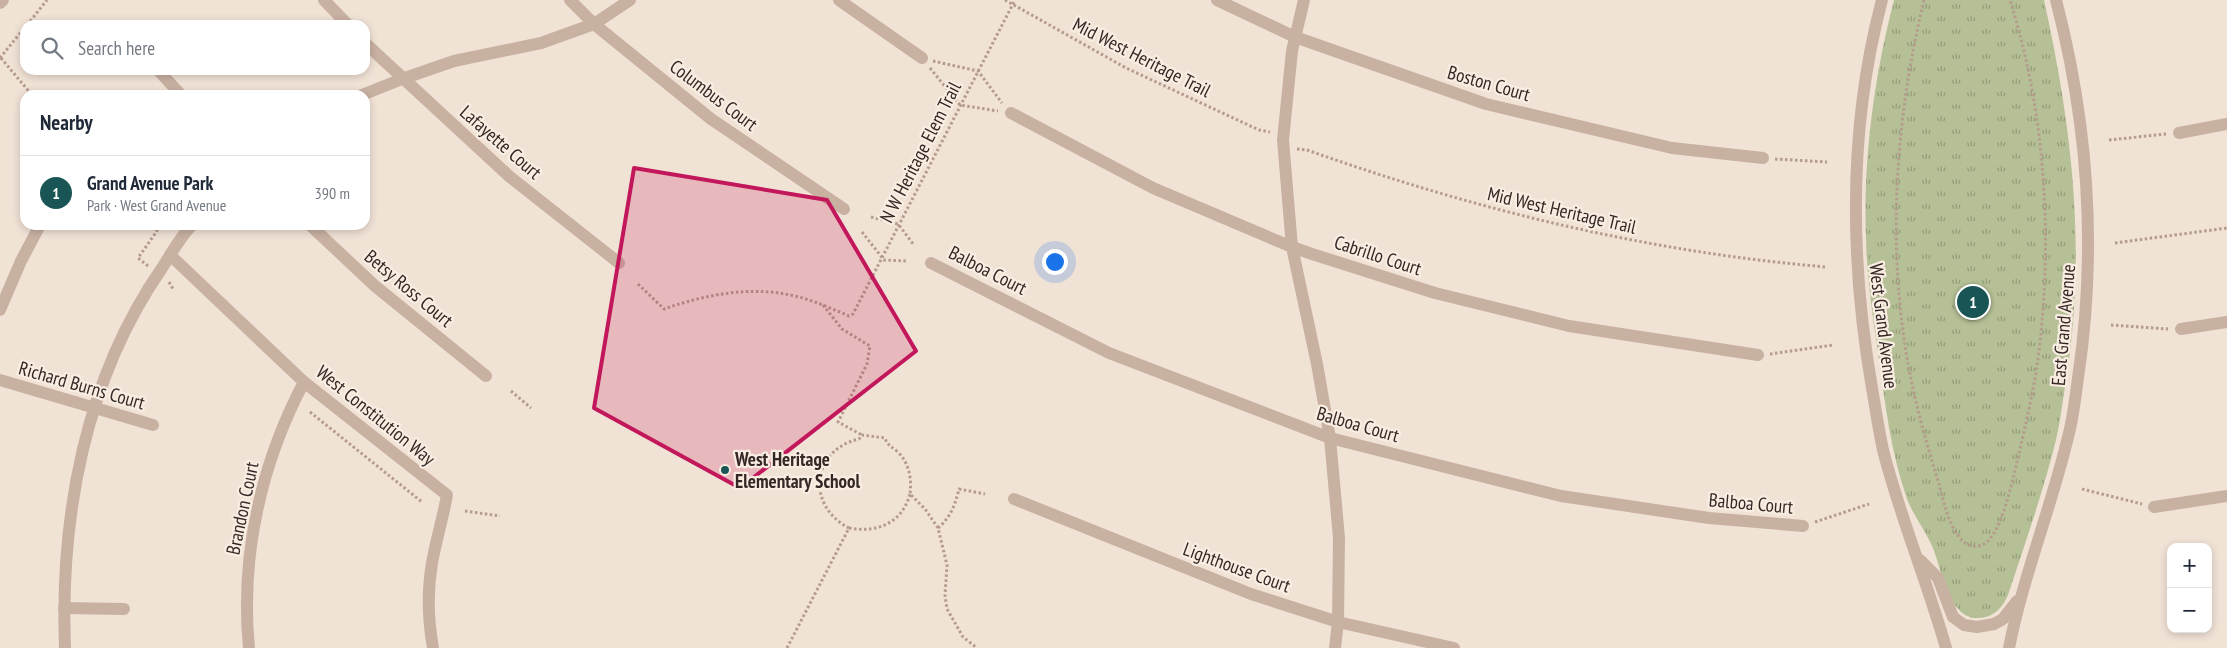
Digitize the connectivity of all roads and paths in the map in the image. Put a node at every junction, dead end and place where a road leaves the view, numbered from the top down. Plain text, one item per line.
1 (3, 0) edge
2 (47, 0) edge
3 (324, 0) edge
4 (570, 0) edge
5 (630, 0) edge
6 (839, 0) edge
7 (1006, 0) edge
8 (1015, 0) edge
9 (1217, 0) edge
10 (1304, 0) edge
11 (1882, 0) edge
12 (1924, 0) edge
13 (2010, 0) edge
14 (2056, 0) edge
15 (0, 3) edge
16 (1012, 4) junction
17 (31, 20) edge
18 (343, 20) edge
19 (594, 24) junction
20 (20, 33) edge
21 (1295, 37) junction
22 (370, 48) edge
23 (0, 58) edge
24 (922, 58) junction
25 (978, 71) junction
26 (163, 75) edge
27 (402, 78) junction
28 (28, 90) edge
29 (176, 90) edge
30 (370, 92) edge
31 (960, 105) junction
32 (1011, 113) junction
33 (2227, 124) edge
34 (1270, 132) dead end
35 (2179, 133) joint
36 (2109, 140) dead end
37 (1299, 150) dead end
38 (1764, 158) joint
39 (1827, 162) dead end
40 (844, 209) dead end
41 (871, 217) dead end
42 (898, 224) junction
43 (2227, 228) edge
44 (37, 230) edge
45 (157, 230) edge
46 (188, 230) edge
47 (315, 230) edge
48 (862, 232) dead end
49 (2115, 243) dead end
50 (914, 245) dead end
51 (1292, 247) junction
52 (170, 256) junction
53 (881, 256) junction
54 (138, 258) dead end
55 (907, 261) dead end
56 (619, 262) dead end
57 (931, 262) dead end
58 (1826, 267) dead end
59 (638, 284) dead end
60 (823, 305) junction
61 (0, 310) edge
62 (2227, 322) edge
63 (2111, 325) dead end
64 (2180, 330) joint
65 (1833, 345) dead end
66 (1758, 355) joint
67 (486, 376) dead end
68 (0, 380) edge
69 (304, 382) junction
70 (511, 391) dead end
71 (96, 408) junction
72 (531, 408) dead end
73 (310, 412) dead end
74 (153, 425) dead end
75 (862, 435) junction
76 (1330, 438) junction
77 (2082, 489) dead end
78 (910, 494) junction
79 (986, 494) dead end
80 (2227, 496) edge
81 (1014, 499) dead end
82 (422, 502) dead end
83 (1869, 504) dead end
84 (2154, 507) joint
85 (465, 511) dead end
86 (500, 516) dead end
87 (1803, 526) joint
88 (850, 528) junction
89 (938, 528) junction
90 (1916, 556) junction
91 (2019, 598) junction
92 (64, 608) junction
93 (124, 609) dead end
94 (1338, 622) junction
95 (65, 648) edge
96 (249, 648) edge
97 (432, 648) edge
98 (787, 648) edge
99 (977, 648) edge
100 (1335, 648) edge
101 (1454, 648) edge
102 (1946, 648) edge
103 (2009, 648) edge

1 - 15 street
2 - 17 path
3 - 18 street
4 - 19 street, Columbus Court
5 - 19 street
6 - 24 street
7 - 16 path, Mid West Heritage Trail
8 - 16 path, N W Heritage Elem Trail
9 - 21 street, Boston Court
10 - 21 street
11 - 90 street, West Grand Avenue
12 - 13 path
14 - 91 street, East Grand Avenue
16 - 25 path, N W Heritage Elem Trail
16 - 34 path, Mid West Heritage Trail
19 - 27 street
19 - 40 street, Columbus Court
20 - 23 path
21 - 38 street, Boston Court
21 - 51 street
22 - 27 street, Lafayette Court
23 - 28 path
24 - 25 path
24 - 31 path
25 - 31 path, N W Heritage Elem Trail
25 - 32 path
26 - 29 street
27 - 30 street
27 - 56 street, Lafayette Court
31 - 32 path
31 - 42 path, N W Heritage Elem Trail
32 - 51 street, Cabrillo Court
33 - 35 street
35 - 36 path
37 - 58 path, Mid West Heritage Trail
38 - 39 path
41 - 42 path
42 - 50 path
42 - 53 path, N W Heritage Elem Trail
43 - 49 path
44 - 61 street
45 - 54 path
46 - 52 street
47 - 67 street, Betsy Ross Court
48 - 53 path
51 - 66 street, Cabrillo Court
51 - 76 street
52 - 69 street, West Constitution Way
52 - 71 street
53 - 55 path
53 - 60 path, N W Heritage Elem Trail
57 - 76 street, Balboa Court
59 - 60 path
60 - 75 path
62 - 64 street
63 - 64 path
65 - 66 path
68 - 71 street, Richard Burns Court
69 - 96 street, Brandon Court
69 - 97 street, West Constitution Way
70 - 72 path
71 - 74 street, Richard Burns Court
71 - 92 street
73 - 82 path
75 - 78 path
75 - 88 path
76 - 87 street, Balboa Court
76 - 94 street
77 - 84 path
78 - 88 path
78 - 89 path
79 - 89 path
80 - 84 street
81 - 94 street, Lighthouse Court
83 - 87 path
85 - 86 path
88 - 98 path
89 - 99 path
90 - 91 street
90 - 102 street, West Grand Avenue
91 - 103 street, East Grand Avenue
92 - 93 street
92 - 95 street
94 - 100 street
94 - 101 street, Lighthouse Court

